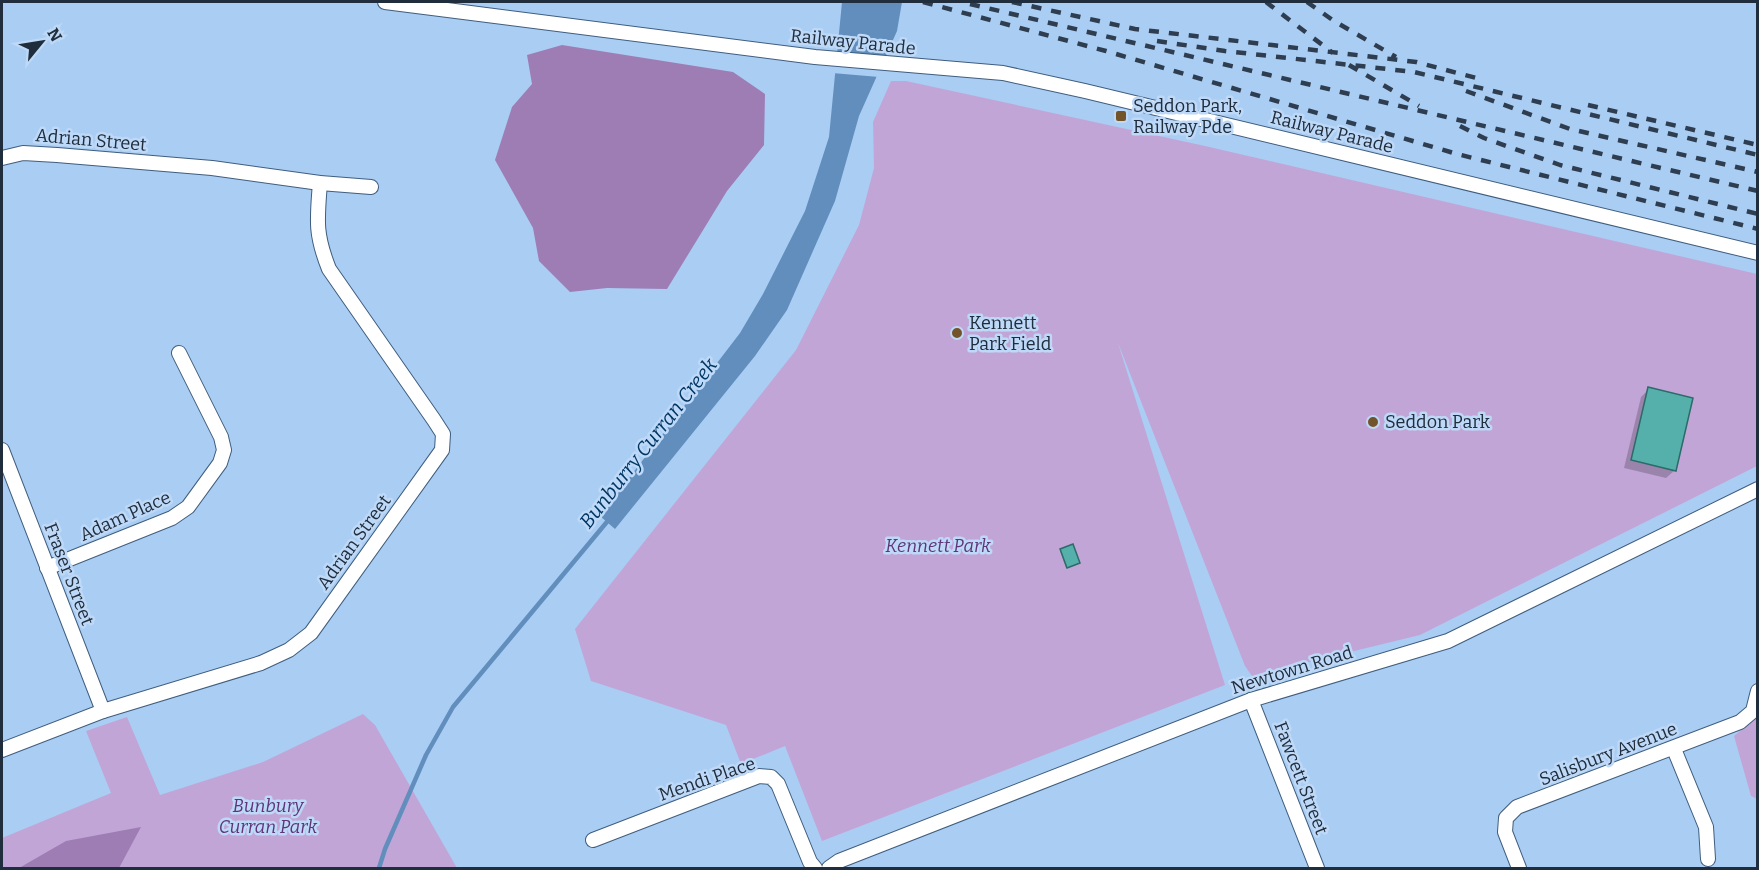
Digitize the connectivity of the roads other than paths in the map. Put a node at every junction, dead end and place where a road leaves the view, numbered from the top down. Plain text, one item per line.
1 (385, 2) edge
2 (2, 158) edge
3 (320, 183) junction
4 (371, 187) dead end
5 (1758, 253) edge
6 (179, 353) dead end
7 (2, 450) edge
8 (1758, 489) edge
9 (48, 568) junction
10 (1758, 691) edge
11 (1251, 700) junction
12 (103, 711) junction
13 (1674, 749) junction
14 (2, 750) edge
15 (593, 840) dead end
16 (1708, 859) dead end
17 (1313, 867) edge
18 (815, 868) edge
19 (829, 868) edge
20 (1519, 868) edge

1 - 5 street, Railway Parade
2 - 3 street, Adrian Street
3 - 4 street, Adrian Street
3 - 12 street, Adrian Street
6 - 9 street, Adam Place
7 - 9 street, Fraser Street
8 - 11 street, Newtown Road
9 - 12 street, Fraser Street
10 - 13 street, Salisbury Avenue
11 - 17 street, Fawcett Street
11 - 19 street, Newtown Road
12 - 14 street, Adrian Street
13 - 16 street
13 - 20 street, Salisbury Avenue
15 - 18 street, Mendi Place

